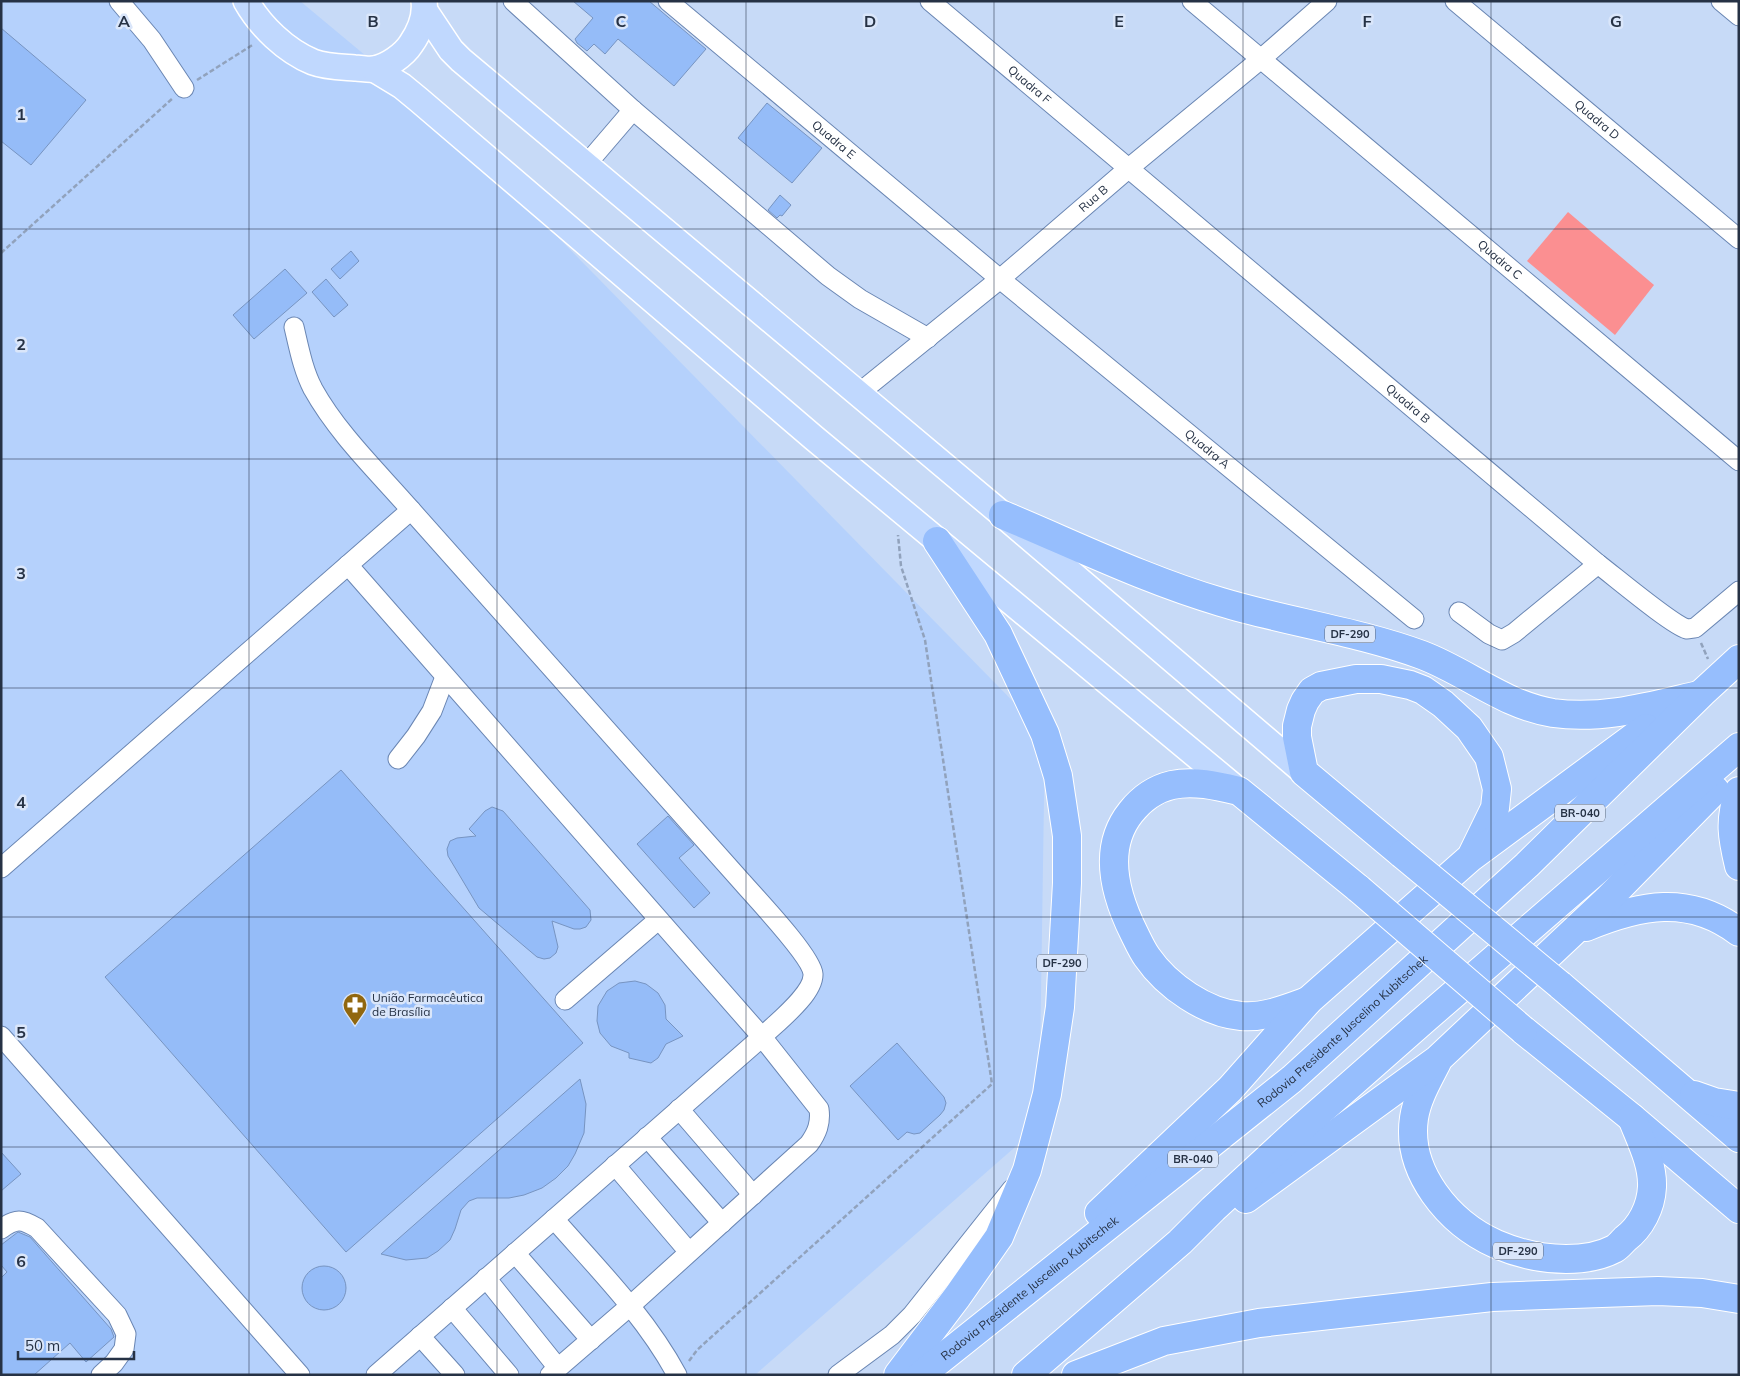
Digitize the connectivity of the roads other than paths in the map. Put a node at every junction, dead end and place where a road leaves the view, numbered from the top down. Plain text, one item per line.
1 (119, 1) edge
2 (246, 1) edge
3 (513, 1) edge
4 (668, 1) edge
5 (930, 1) edge
6 (1192, 1) edge
7 (1328, 1) edge
8 (1455, 1) edge
9 (1721, 1) edge
10 (424, 6) edge
11 (1739, 16) edge
12 (1261, 59) junction
13 (374, 69) junction
14 (184, 88) road end
15 (633, 110) junction
16 (586, 166) junction
17 (1129, 168) junction
18 (1739, 239) edge
19 (1000, 279) junction
20 (294, 327) dead end
21 (928, 338) junction
22 (858, 394) junction
23 (1739, 461) edge
24 (411, 510) junction
25 (1003, 515) junction
26 (937, 541) junction
27 (1598, 564) junction
28 (348, 565) junction
29 (1739, 590) edge
30 (1459, 612) dead end
31 (1414, 619) dead end
32 (1739, 659) edge
33 (445, 677) junction
34 (1706, 689) junction
35 (1739, 747) edge
36 (398, 759) dead end
37 (1739, 765) edge
38 (1304, 772) junction
39 (1239, 791) junction
40 (1739, 791) edge
41 (1470, 858) junction
42 (1739, 866) edge
43 (1, 868) edge
44 (658, 920) junction
45 (1573, 932) junction
46 (1739, 932) edge
47 (565, 1000) dead end
48 (1309, 1000) junction
49 (1, 1036) edge
50 (762, 1037) junction
51 (1438, 1059) junction
52 (1682, 1091) junction
53 (1739, 1106) edge
54 (679, 1109) junction
55 (1632, 1118) junction
56 (647, 1137) junction
57 (1739, 1138) edge
58 (615, 1165) junction
59 (1027, 1170) junction
60 (753, 1195) junction
61 (1739, 1209) edge
62 (554, 1219) junction
63 (722, 1223) junction
64 (1, 1229) edge
65 (1180, 1242) junction
66 (689, 1252) junction
67 (515, 1253) junction
68 (1067, 1258) junction
69 (486, 1278) junction
70 (1739, 1299) edge
71 (630, 1306) junction
72 (452, 1308) junction
73 (420, 1336) junction
74 (591, 1340) junction
75 (682, 1369) edge
76 (388, 1371) edge
77 (554, 1371) edge
78 (101, 1375) edge
79 (300, 1375) edge
80 (454, 1375) edge
81 (509, 1375) edge
82 (838, 1375) edge
83 (898, 1375) edge
84 (921, 1375) edge
85 (1026, 1375) edge
86 (1076, 1375) edge

1 - 14 street
2 - 13 main road, DF-290
3 - 15 street
4 - 19 street, Quadra E
5 - 17 street, Quadra F
6 - 12 street, Quadra C
7 - 12 street, Rua B
8 - 18 street, Quadra D
9 - 11 street
10 - 13 main road, DF-290
10 - 16 main road, DF-290
12 - 17 street, Rua B
12 - 23 street, Quadra C
13 - 26 main road, DF-290
15 - 16 street
15 - 21 street
16 - 22 main road, DF-290
17 - 19 street, Rua B
17 - 27 street, Quadra B
19 - 21 street, Rua B
19 - 31 street, Quadra A
20 - 24 street
21 - 22 street, Rua B
22 - 25 main road, DF-290
24 - 28 street
24 - 50 street
25 - 34 highway, DF-290
25 - 38 main road, DF-290
26 - 39 main road, DF-290
26 - 59 highway, DF-290
27 - 29 street, Quadra B
27 - 30 street
28 - 33 street
28 - 43 street
32 - 34 highway, Rodovia Presidente Juscelino Kubitschek / BR-040
33 - 36 street
33 - 44 street
34 - 41 highway
34 - 68 highway, Rodovia Presidente Juscelino Kubitschek / BR-040
35 - 65 highway
37 - 45 highway
38 - 41 highway
38 - 52 highway, DF-290, bridge
39 - 48 highway
39 - 55 highway, DF-290, bridge
40 - 42 highway
41 - 48 highway
44 - 47 street
44 - 50 street
45 - 46 highway
45 - 51 highway
48 - 68 highway
49 - 79 street
50 - 54 street
50 - 60 street
51 - 55 highway, DF-290
51 - 65 highway
52 - 53 highway
52 - 57 highway, DF-290
54 - 56 street
54 - 60 street
55 - 61 highway, DF-290
56 - 58 street
56 - 63 street
58 - 62 street
58 - 66 street
59 - 82 street
59 - 83 highway, DF-290
60 - 63 street
62 - 67 street
62 - 71 street
63 - 66 street
64 - 78 street
65 - 85 highway
66 - 71 street
67 - 69 street
67 - 74 street
68 - 84 highway, Rodovia Presidente Juscelino Kubitschek / BR-040
69 - 72 street
69 - 77 street
70 - 86 highway
71 - 74 street
71 - 75 street
72 - 73 street
72 - 81 street
73 - 76 street
73 - 80 street
74 - 77 street

